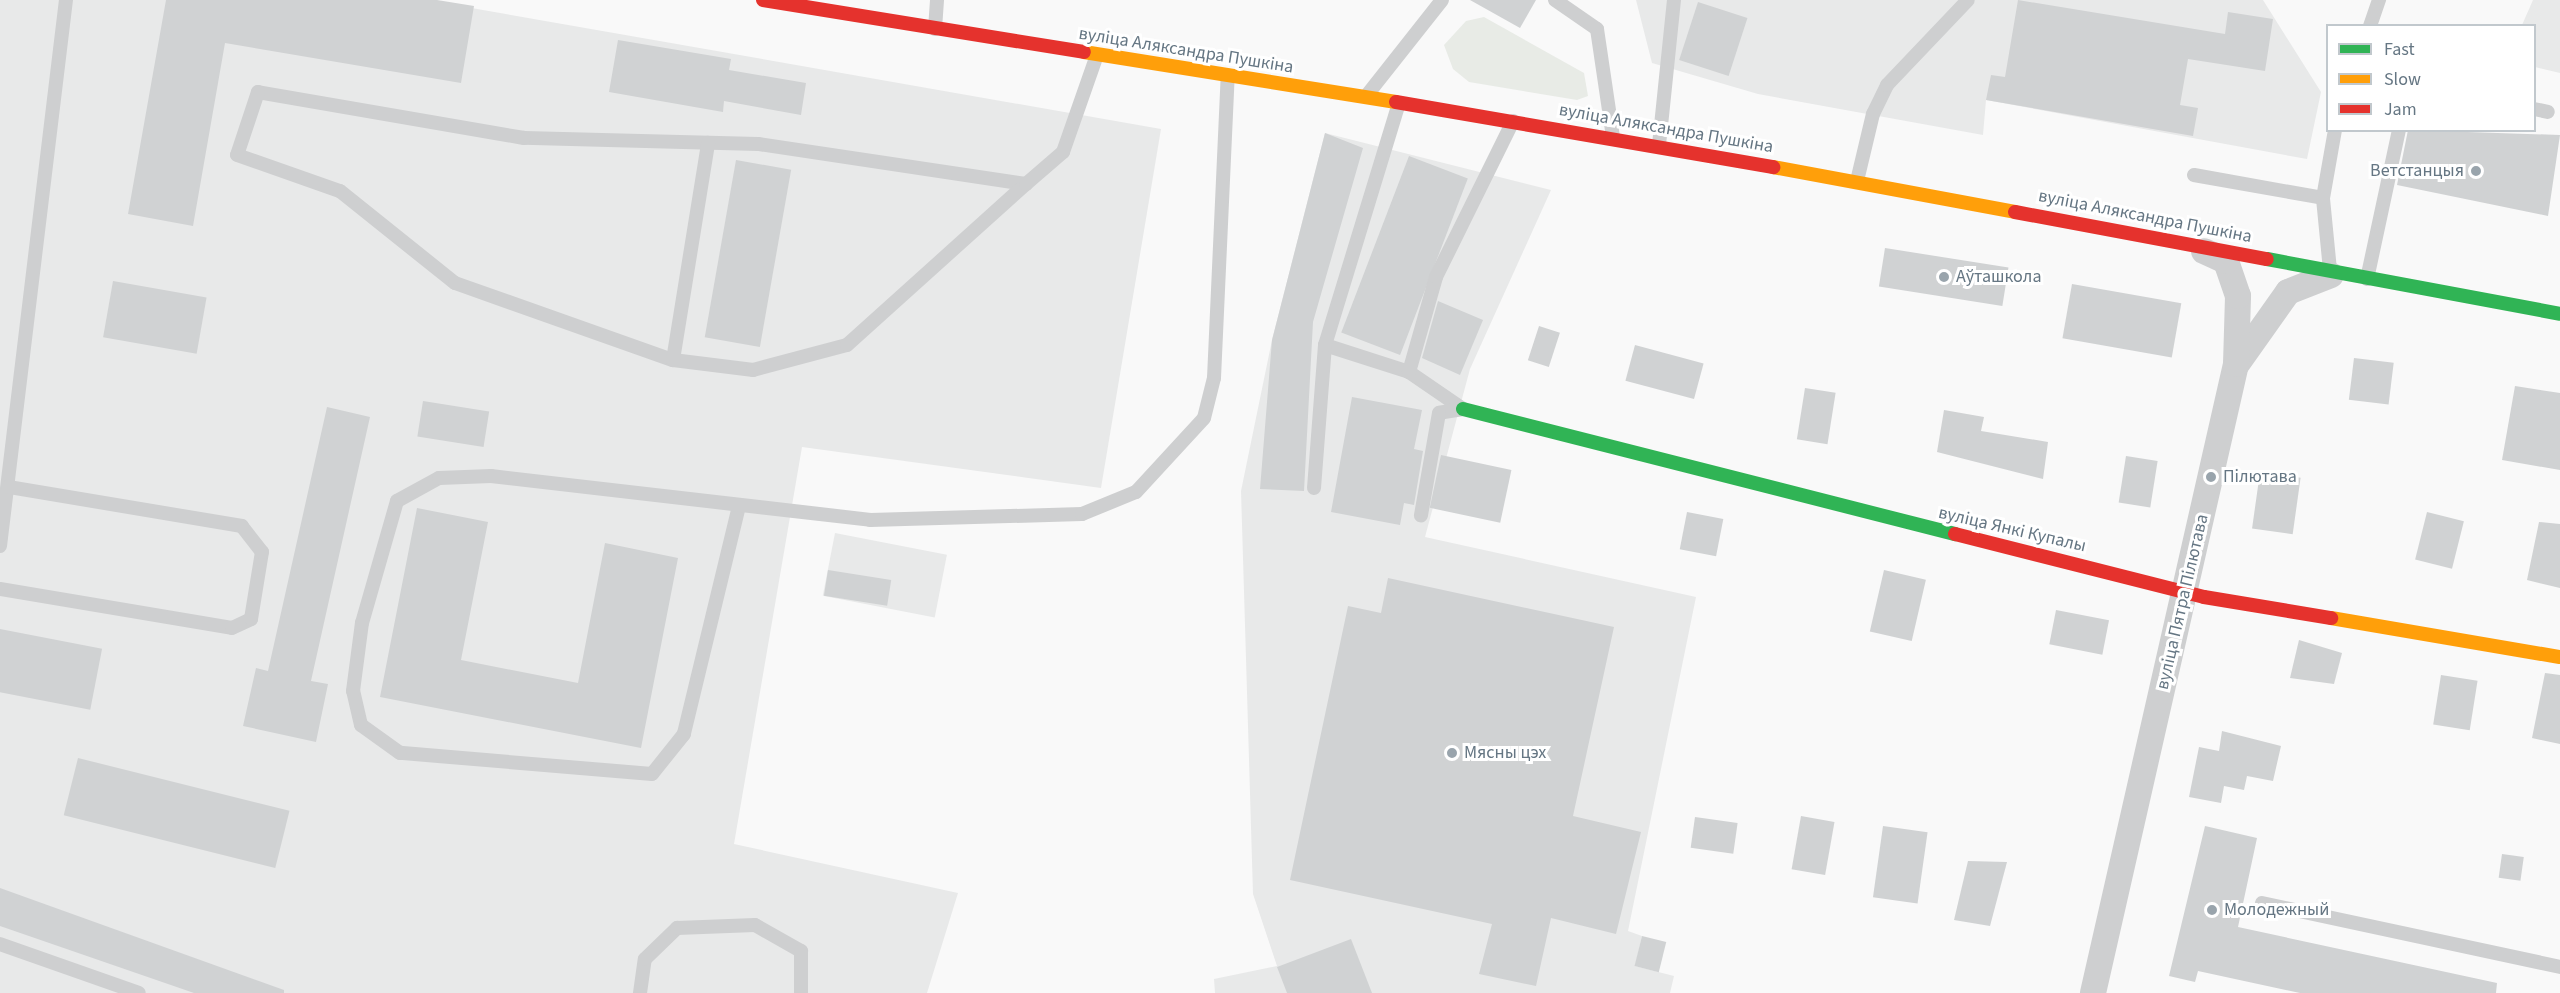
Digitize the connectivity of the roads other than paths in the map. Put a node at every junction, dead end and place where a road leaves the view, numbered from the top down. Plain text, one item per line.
1 (66, 0) edge
2 (763, 0) edge
3 (937, 0) edge
4 (1442, 0) edge
5 (1555, 0) edge
6 (1674, 0) edge
7 (1968, 0) edge
8 (2379, 0) edge
9 (2371, 24) edge
10 (935, 31) junction
11 (1097, 55) junction
12 (1228, 75) junction
13 (1366, 96) junction
14 (1399, 102) junction
15 (1513, 121) junction
16 (2335, 132) edge
17 (2399, 132) edge
18 (1613, 137) junction
19 (708, 143) junction
20 (1659, 146) junction
21 (2194, 175) dead end
22 (1857, 181) junction
23 (1026, 184) junction
24 (2323, 198) junction
25 (2179, 239) junction
26 (2331, 275) junction
27 (2367, 281) junction
28 (2560, 314) edge
29 (1325, 345) junction
30 (673, 360) junction
31 (2236, 364) junction
32 (1409, 372) junction
33 (1462, 409) junction
34 (8, 487) junction
35 (1314, 488) dead end
36 (739, 506) junction
37 (1421, 515) dead end
38 (0, 546) edge
39 (0, 589) edge
40 (2187, 591) junction
41 (2560, 657) edge
42 (2262, 903) dead end
43 (0, 944) edge
44 (2560, 967) edge
45 (139, 993) edge
46 (640, 993) edge
47 (801, 993) edge
48 (2093, 993) edge

1 - 34 lane
2 - 10 street, вуліца Аляксандра Пушкіна
3 - 10 lane
4 - 13 lane
5 - 18 lane
6 - 20 lane
7 - 22 lane
8 - 9 lane
10 - 11 street, вуліца Аляксандра Пушкіна
11 - 12 street, вуліца Аляксандра Пушкіна
11 - 23 lane
12 - 13 street, вуліца Аляксандра Пушкіна
12 - 36 lane
13 - 14 street, вуліца Аляксандра Пушкіна
14 - 15 street, вуліца Аляксандра Пушкіна
14 - 29 lane
15 - 18 street, вуліца Аляксандра Пушкіна
15 - 32 lane
16 - 24 lane
17 - 27 lane
18 - 20 street, вуліца Аляксандра Пушкіна
19 - 23 lane
19 - 30 lane
19 - 30 lane
20 - 22 street, вуліца Аляксандра Пушкіна
21 - 24 lane
22 - 25 street, вуліца Аляксандра Пушкіна
23 - 30 lane
24 - 26 lane
25 - 26 street, вуліца Аляксандра Пушкіна
25 - 31 street, вуліца Пятра Пілютава
26 - 27 street, вуліца Аляксандра Пушкіна
26 - 31 street
27 - 28 street, вуліца Аляксандра Пушкіна
29 - 32 lane
29 - 35 lane
31 - 40 street, вуліца Пятра Пілютава
32 - 33 lane
33 - 37 lane
33 - 40 street, вуліца Янкі Купалы
34 - 38 lane
34 - 39 lane
36 - 36 lane
40 - 41 street, вуліца Янкі Купалы
40 - 48 street, вуліца Пятра Пілютава
42 - 44 lane
43 - 45 lane
46 - 47 lane

